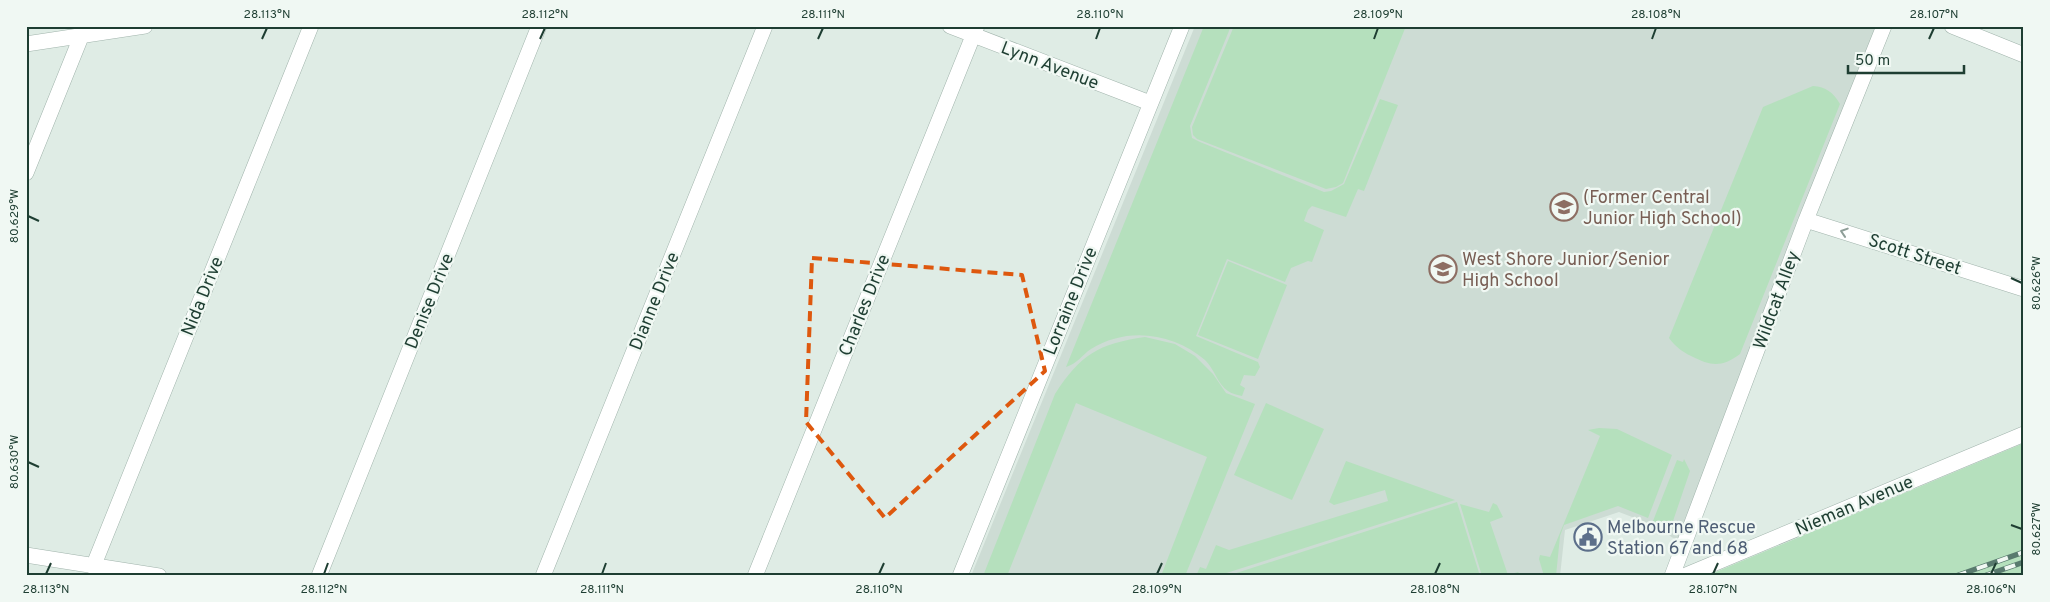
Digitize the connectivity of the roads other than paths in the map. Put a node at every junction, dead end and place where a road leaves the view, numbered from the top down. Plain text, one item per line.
1 (145, 26) edge
2 (311, 26) edge
3 (539, 26) edge
4 (765, 26) edge
5 (950, 26) edge
6 (1182, 26) edge
7 (1884, 26) edge
8 (1952, 26) edge
9 (975, 31) edge
10 (81, 37) junction
11 (26, 44) edge
12 (2024, 55) edge
13 (1150, 103) junction
14 (26, 173) edge
15 (1806, 220) junction
16 (2024, 289) edge
17 (2024, 434) edge
18 (26, 555) edge
19 (93, 567) junction
20 (159, 576) edge
21 (319, 576) edge
22 (543, 576) edge
23 (755, 576) edge
24 (960, 576) edge
25 (1672, 576) edge
26 (1684, 576) edge

1 - 10 street
2 - 19 street, Nida Drive
3 - 21 street, Denise Drive
4 - 22 street, Dianne Drive
5 - 9 street, Lynn Avenue
6 - 13 street, Lorraine Drive
7 - 15 street, Wildcat Alley
8 - 12 street
9 - 13 street, Lynn Avenue
9 - 23 street, Charles Drive
10 - 11 street
10 - 14 street
13 - 24 street, Lorraine Drive
16 -> 15 street, Scott Street
15 - 25 street, Wildcat Alley
17 - 26 street, Nieman Avenue
18 - 19 street
19 - 20 street

